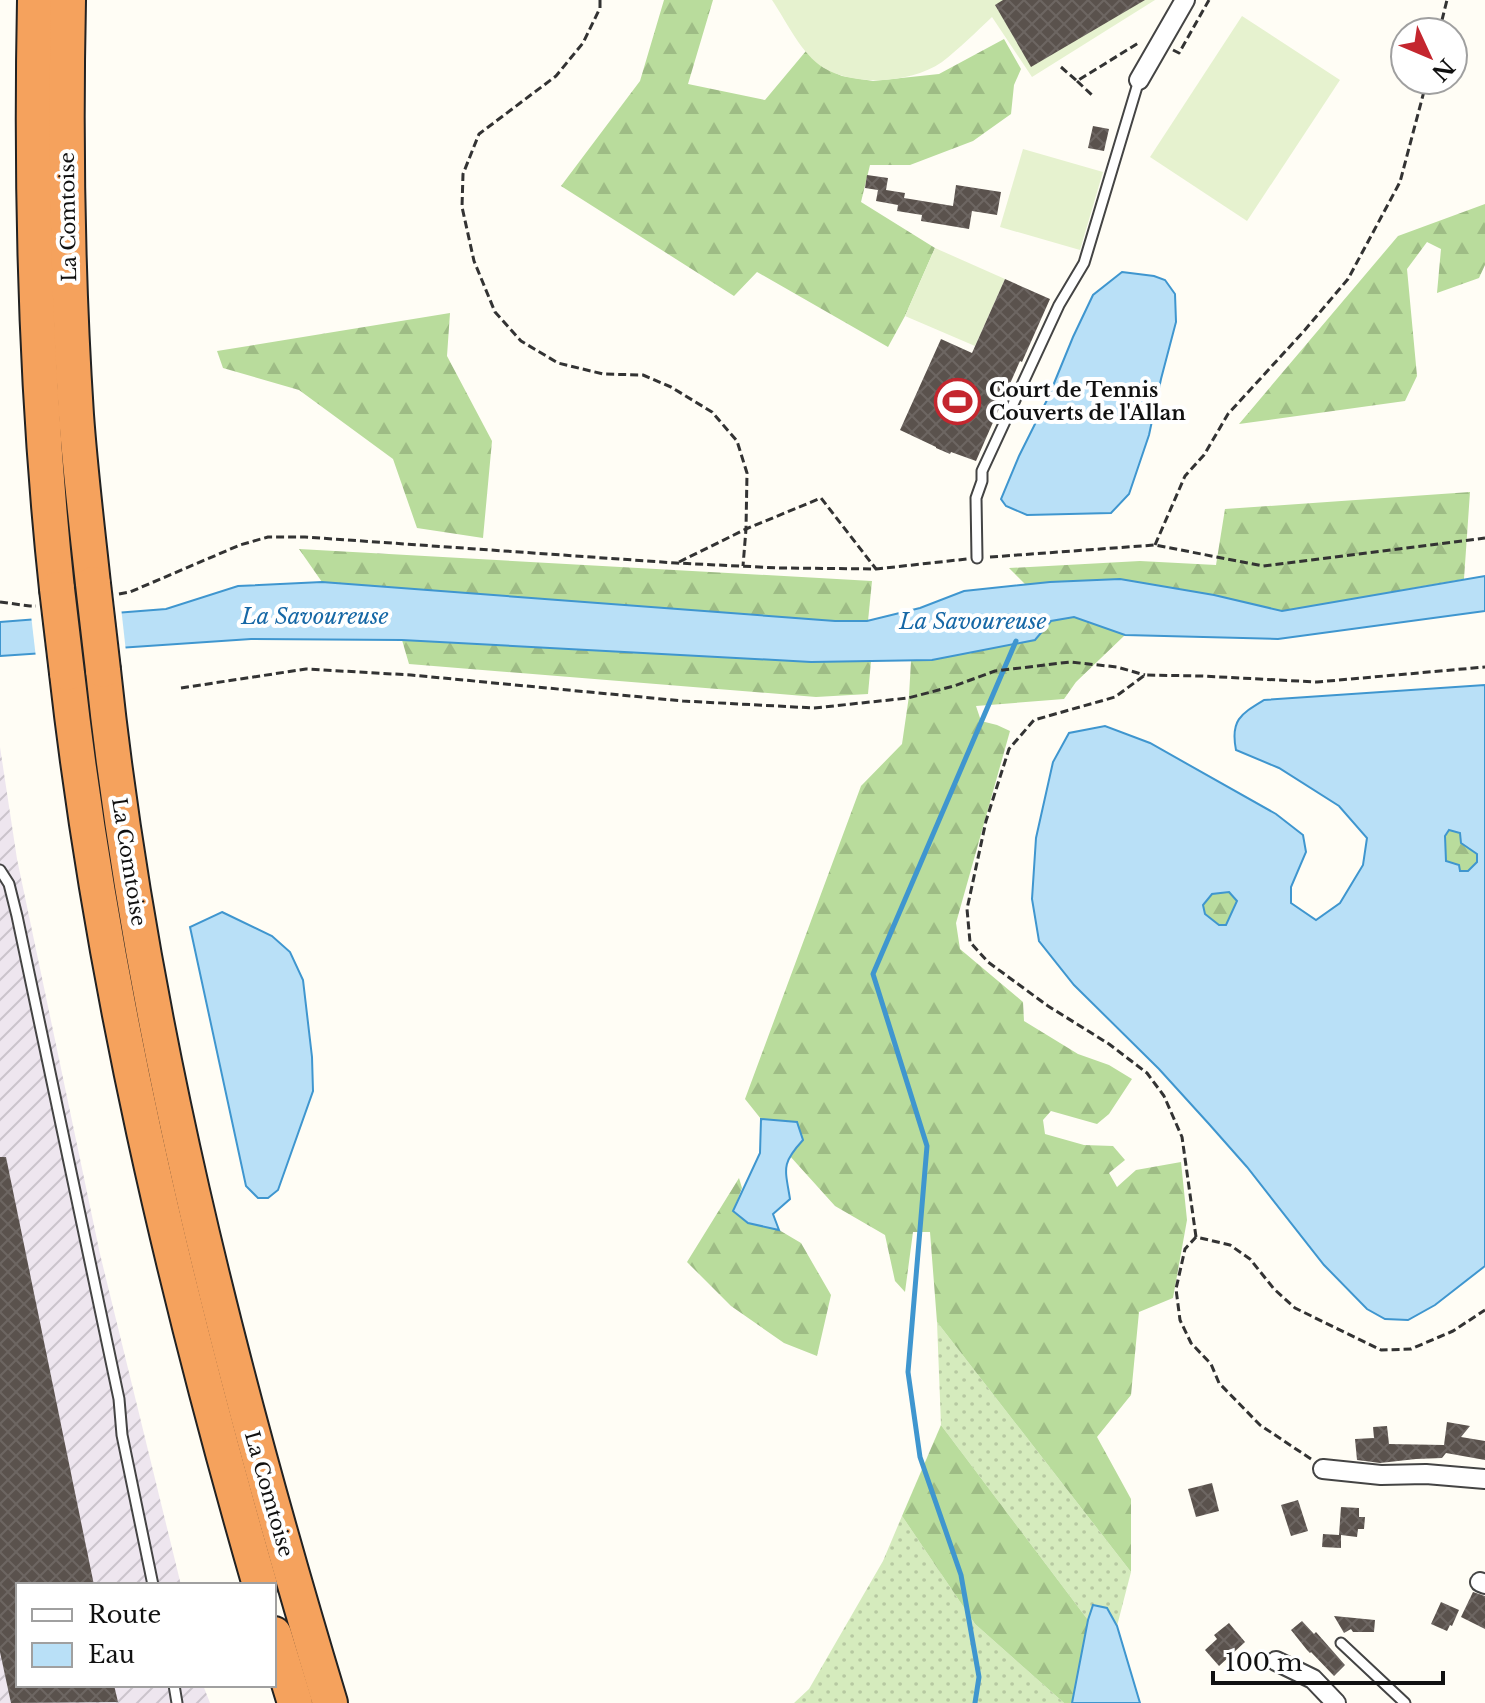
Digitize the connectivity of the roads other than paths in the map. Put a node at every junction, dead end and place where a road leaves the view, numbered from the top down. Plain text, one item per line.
1 (35, 0) edge
2 (68, 0) edge
3 (88, 0) edge
4 (1185, 0) edge
5 (1139, 80) joint
6 (76, 414) junction
7 (977, 558) road end
8 (0, 870) edge
9 (1323, 1469) road end
10 (1485, 1479) edge
11 (153, 1583) edge
12 (259, 1583) edge
13 (276, 1641) edge
14 (1341, 1643) dead end
15 (1276, 1661) dead end
16 (295, 1703) edge
17 (330, 1703) edge
18 (1336, 1703) edge
19 (1405, 1703) edge

1 - 12 highway, La Comtoise, bridge
2 - 6 highway, La Comtoise
3 - 6 highway
4 - 5 street
5 - 7 lane
6 - 17 highway, La Comtoise, bridge
8 - 11 lane
9 - 10 street
13 - 16 highway
14 - 19 lane
15 - 18 street

